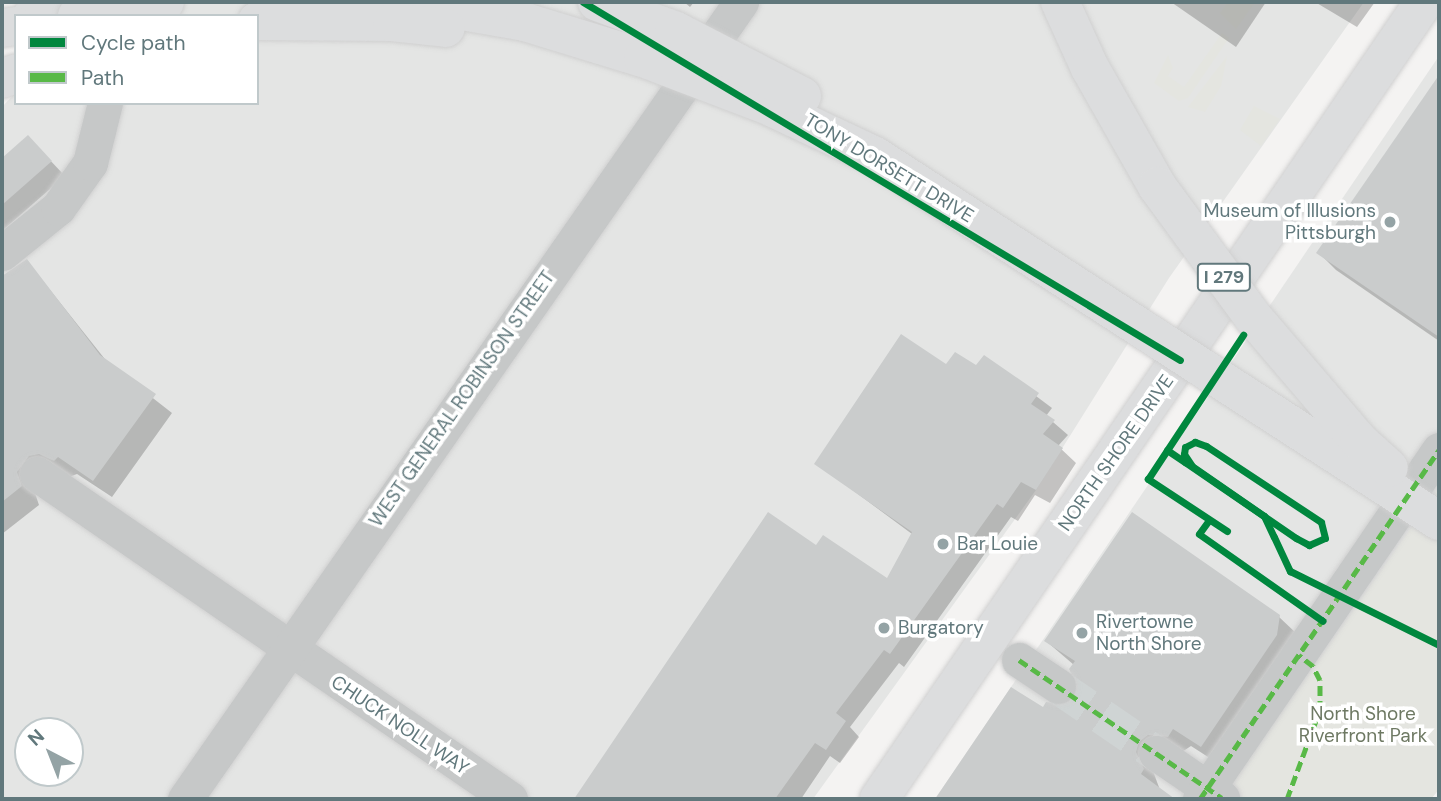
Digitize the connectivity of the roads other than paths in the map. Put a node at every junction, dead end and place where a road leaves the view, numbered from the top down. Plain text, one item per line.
1 (48, 2) edge
2 (165, 2) edge
3 (410, 2) edge
4 (583, 2) edge
5 (597, 2) edge
6 (741, 2) edge
7 (1061, 2) edge
8 (1424, 2) edge
9 (34, 14) edge
10 (90, 14) edge
11 (259, 21) edge
12 (259, 21) edge
13 (692, 70) junction
14 (104, 105) edge
15 (771, 107) junction
16 (2, 253) edge
17 (1061, 270) junction
18 (1180, 360) junction
19 (1439, 450) edge
20 (37, 474) dead end
21 (1439, 517) edge
22 (289, 650) junction
23 (1019, 660) dead end
24 (1058, 686) tunnel mouth
25 (1156, 753) tunnel mouth
26 (1210, 795) edge
27 (185, 799) edge
28 (510, 799) edge
29 (879, 799) edge

1 - 9 main road
2 - 10 main road, bridge
3 - 15 main road, bridge
4 - 13 street, TONY DORSETT DRIVE
5 - 17 main road, bridge
6 - 13 street, WEST GENERAL ROBINSON STREET
7 - 21 main road, I 279, bridge
8 - 18 main road, NORTH SHORE DRIVE
11 - 15 main road, bridge
12 - 17 main road, bridge
13 - 18 street, TONY DORSETT DRIVE
13 - 22 street, WEST GENERAL ROBINSON STREET
14 - 16 street
15 - 21 main road, bridge
17 - 21 main road, bridge
18 - 29 main road, NORTH SHORE DRIVE
19 - 26 street
20 - 22 street, CHUCK NOLL WAY
22 - 27 street, WEST GENERAL ROBINSON STREET
22 - 28 street, CHUCK NOLL WAY
23 - 24 street
25 - 26 street

